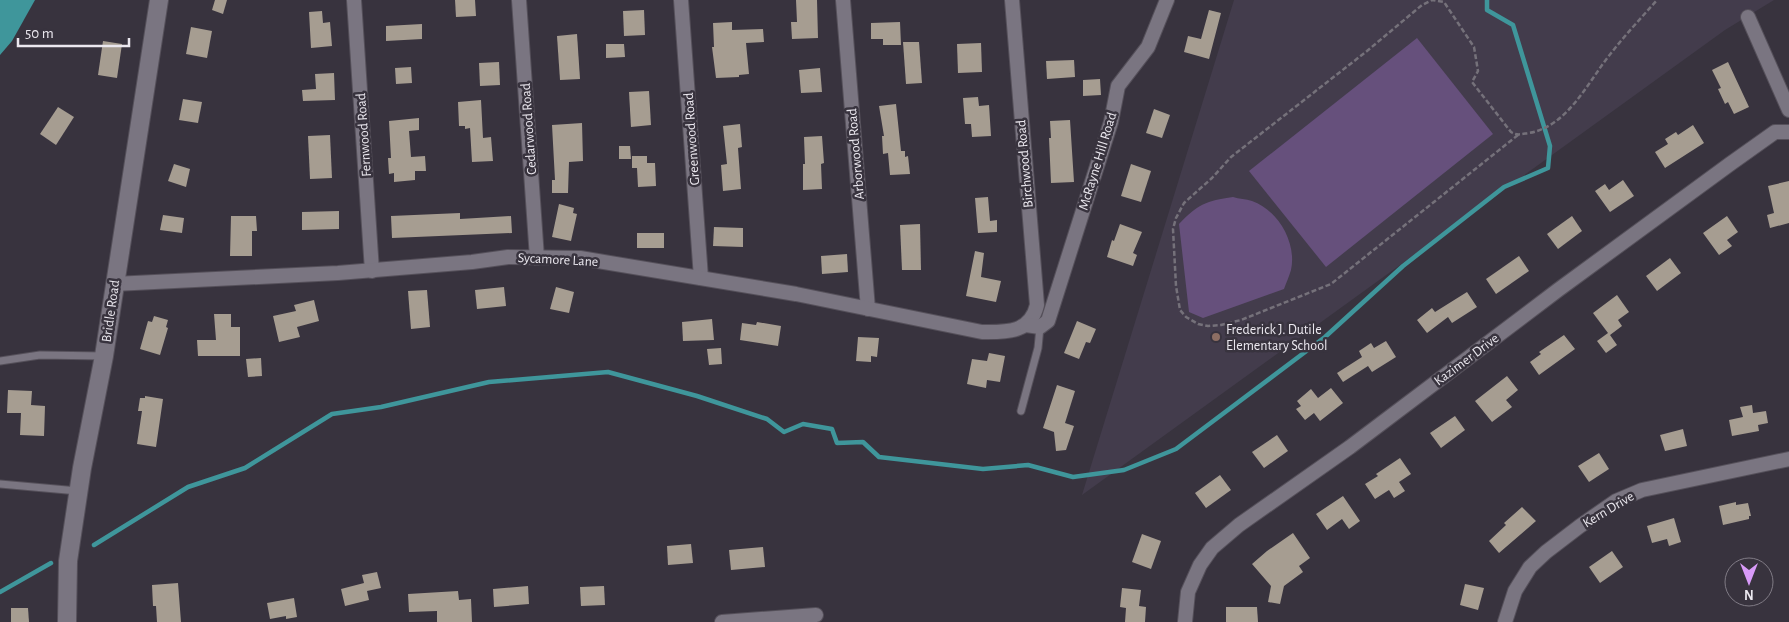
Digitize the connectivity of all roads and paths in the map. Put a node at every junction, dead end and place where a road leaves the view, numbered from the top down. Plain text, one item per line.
1 (159, 0) edge
2 (354, 0) edge
3 (519, 0) edge
4 (681, 0) edge
5 (843, 0) edge
6 (1012, 0) edge
7 (1167, 0) edge
8 (1657, 0) edge
9 (1748, 17) dead end
10 (1789, 110) edge
11 (1789, 132) edge
12 (1518, 135) junction
13 (537, 258) junction
14 (372, 271) junction
15 (701, 278) junction
16 (114, 284) junction
17 (868, 309) junction
18 (1033, 326) junction
19 (104, 356) junction
20 (0, 361) edge
21 (1021, 411) dead end
22 (1789, 459) edge
23 (0, 484) edge
24 (79, 491) junction
25 (816, 615) dead end
26 (67, 622) edge
27 (722, 622) edge
28 (1185, 622) edge
29 (1505, 622) edge

1 - 16 street, Bridle Road
2 - 14 street, Fernwood Road
3 - 13 street, Cedarwood Road
4 - 15 street, Greenwood Road
5 - 17 street, Arborwood Road
6 - 18 street, Birchwood Road
7 - 18 street, McRayne Hill Road
8 - 12 path
9 - 10 street
11 - 28 street, Kazimer Drive
12 - 12 path
13 - 14 street, Sycamore Lane
13 - 15 street, Sycamore Lane
14 - 16 street, Sycamore Lane
15 - 17 street, Sycamore Lane
16 - 19 street, Bridle Road
17 - 18 street, Sycamore Lane
18 - 21 lane, McRayne Hill Road
19 - 20 lane
19 - 24 street, Bridle Road
22 - 29 street, Kern Drive
23 - 24 lane
24 - 26 street, Bridle Road
25 - 27 street

